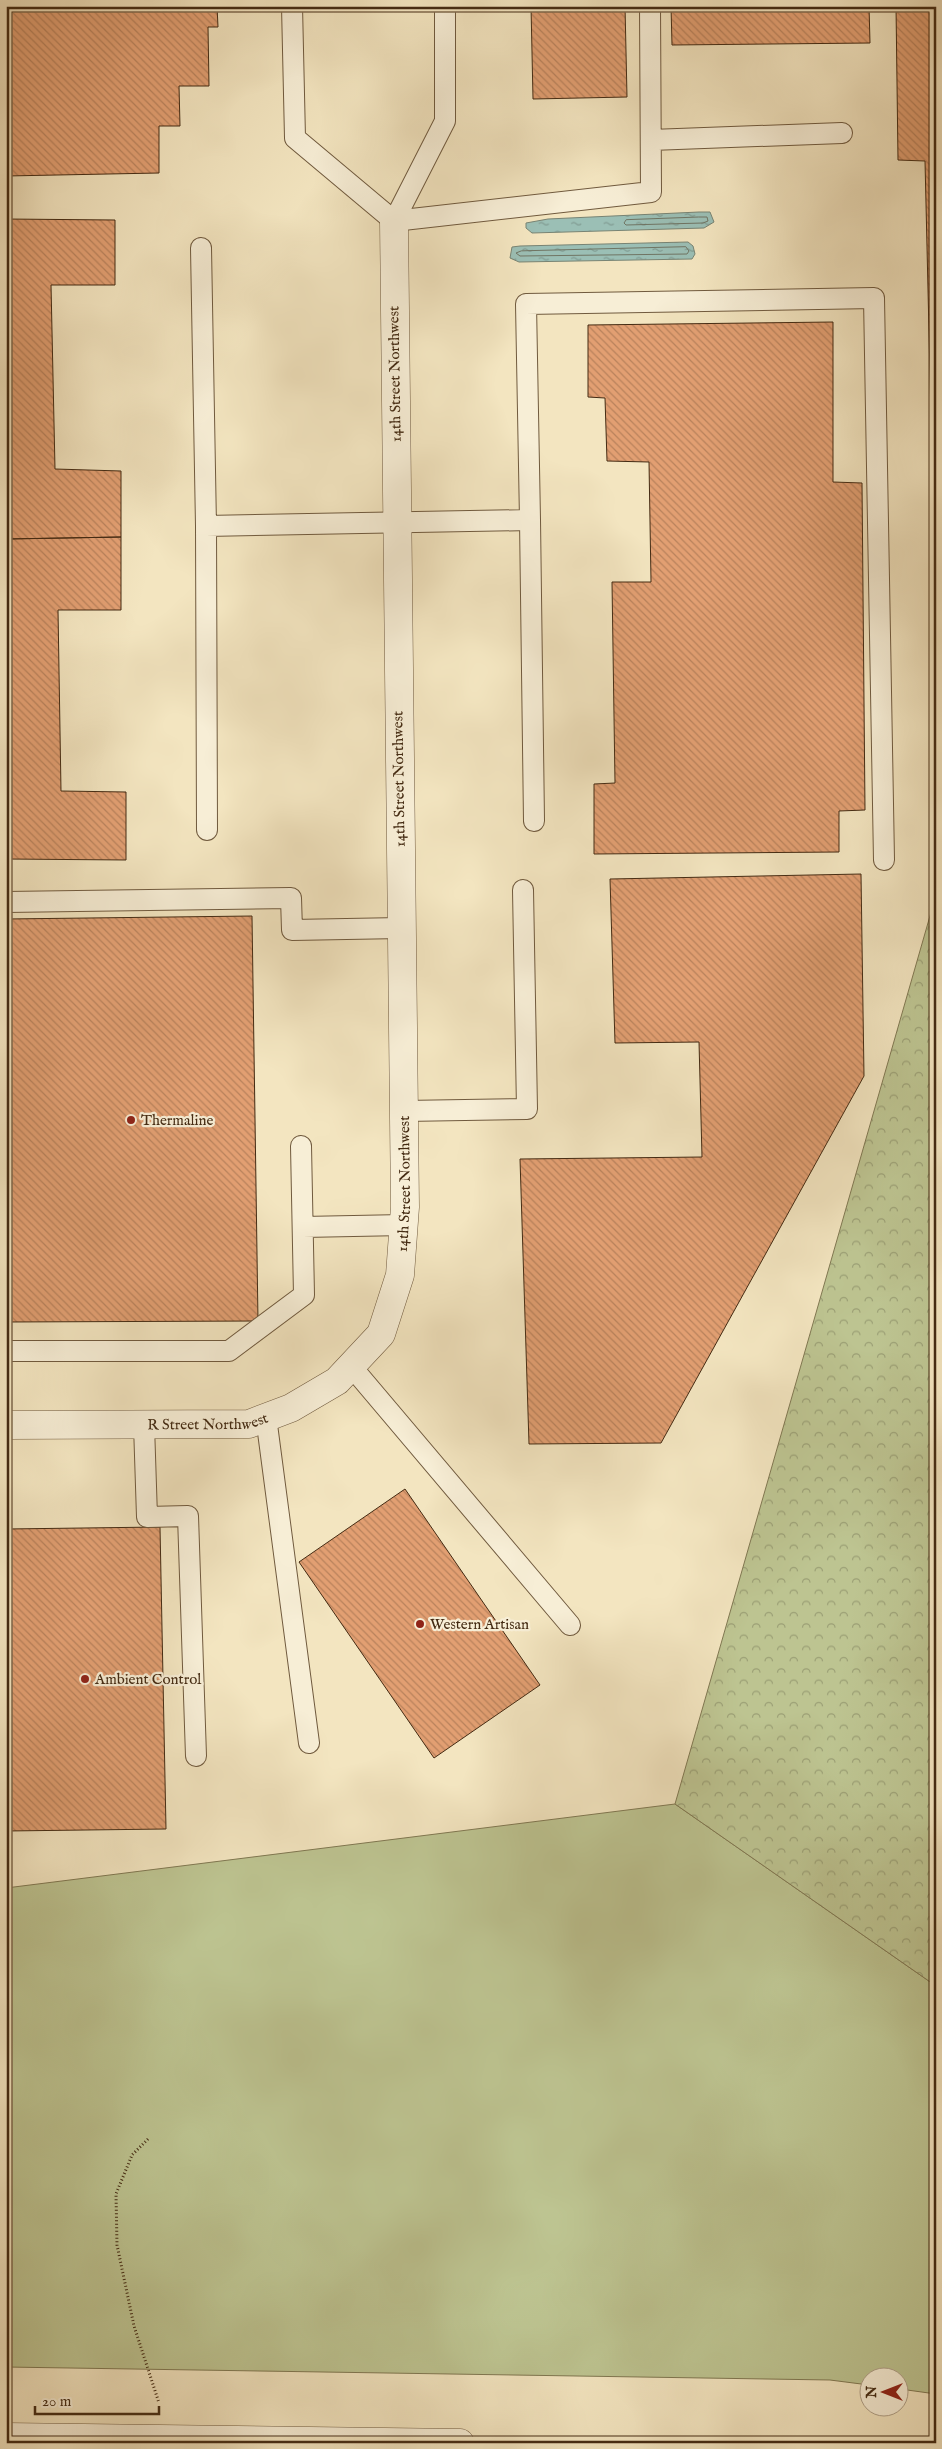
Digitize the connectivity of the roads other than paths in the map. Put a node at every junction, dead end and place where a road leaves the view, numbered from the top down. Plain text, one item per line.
1 (292, 6) edge
2 (445, 6) edge
3 (650, 6) edge
4 (842, 133) dead end
5 (651, 140) junction
6 (394, 221) junction
7 (201, 248) dead end
8 (530, 520) junction
9 (396, 522) junction
10 (206, 526) junction
11 (534, 821) dead end
12 (207, 830) dead end
13 (884, 860) dead end
14 (523, 890) dead end
15 (6, 902) edge
16 (401, 928) junction
17 (404, 1111) junction
18 (301, 1146) dead end
19 (404, 1226) junction
20 (303, 1227) junction
21 (380, 1334) joint
22 (6, 1351) edge
23 (351, 1366) junction
24 (266, 1418) junction
25 (6, 1425) edge
26 (144, 1425) junction
27 (570, 1625) dead end
28 (309, 1743) dead end
29 (196, 1756) dead end
30 (12, 2439) edge
31 (460, 2443) edge

1 - 6 lane
2 - 6 lane
3 - 5 lane
4 - 5 lane
5 - 6 lane
6 - 9 street, 14th Street Northwest
7 - 10 lane
8 - 9 lane
8 - 11 lane
8 - 13 lane
9 - 10 lane
9 - 16 street, 14th Street Northwest
10 - 12 lane
14 - 17 lane
15 - 16 lane
16 - 17 street, 14th Street Northwest
17 - 19 street, 14th Street Northwest
18 - 20 lane
19 - 20 lane
19 - 21 street, 14th Street Northwest
20 - 22 lane
21 - 23 street, R Street Northwest
23 - 24 street, R Street Northwest
23 - 27 lane
24 - 26 street, R Street Northwest
24 - 28 lane
25 - 26 street, R Street Northwest
26 - 29 lane
30 - 31 street

